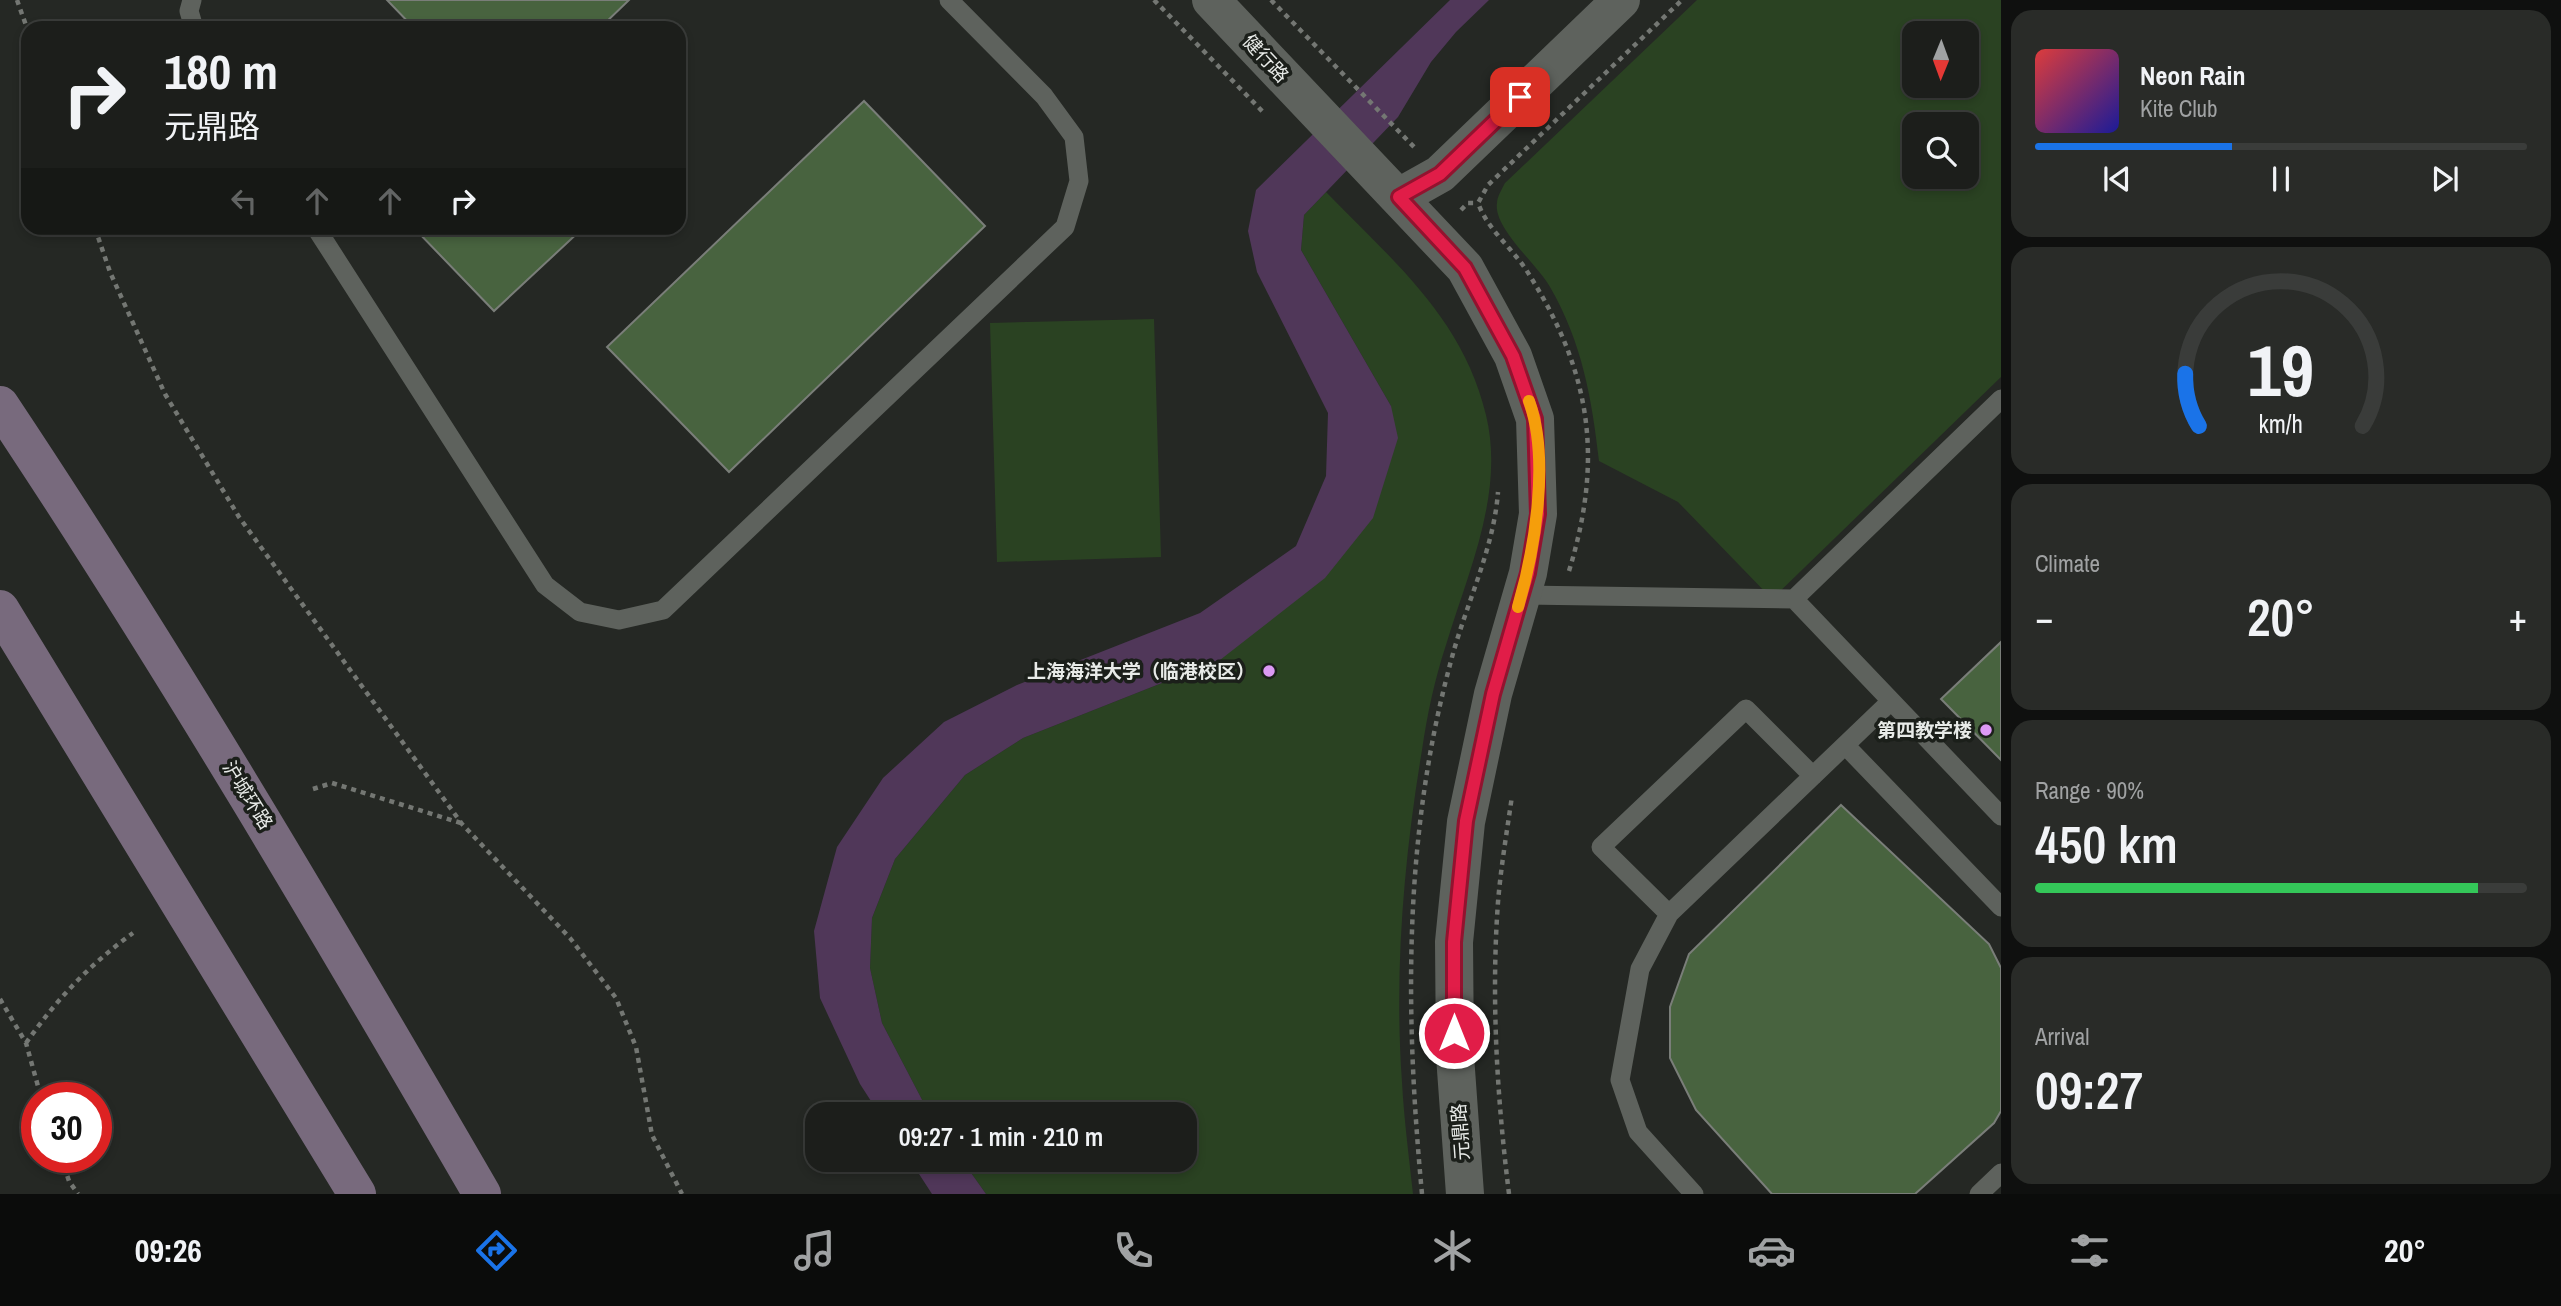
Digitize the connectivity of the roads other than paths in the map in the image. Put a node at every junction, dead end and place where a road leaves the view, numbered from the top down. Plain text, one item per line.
1 (192, 0) edge
2 (949, 0) edge
3 (1211, 0) edge
4 (1621, 0) edge
5 (192, 21) edge
6 (1369, 164) joint
7 (1399, 197) junction
8 (320, 235) edge
9 (2001, 399) edge
10 (0, 405) edge
11 (1522, 595) junction
12 (1794, 599) junction
13 (0, 608) edge
14 (1891, 701) junction
15 (1845, 745) junction
16 (1813, 776) junction
17 (2001, 816) edge
18 (2001, 907) edge
19 (1669, 914) junction
20 (2001, 1173) edge
21 (357, 1194) edge
22 (482, 1194) edge
23 (1465, 1194) edge
24 (1694, 1194) edge
25 (1979, 1194) edge

1 - 5 lane
2 - 8 lane
3 - 6 street, 健行路
4 - 7 street
6 - 7 street, 元鼎路
7 - 11 street, 元鼎路
9 - 12 lane
10 - 22 main road, 沪城环路
11 - 12 lane
11 - 23 street, 元鼎路
12 - 14 lane
13 - 21 main road
14 - 15 lane
14 - 17 lane
15 - 16 lane
15 - 18 lane
16 - 19 lane
16 - 19 lane
19 - 24 lane
20 - 25 lane

